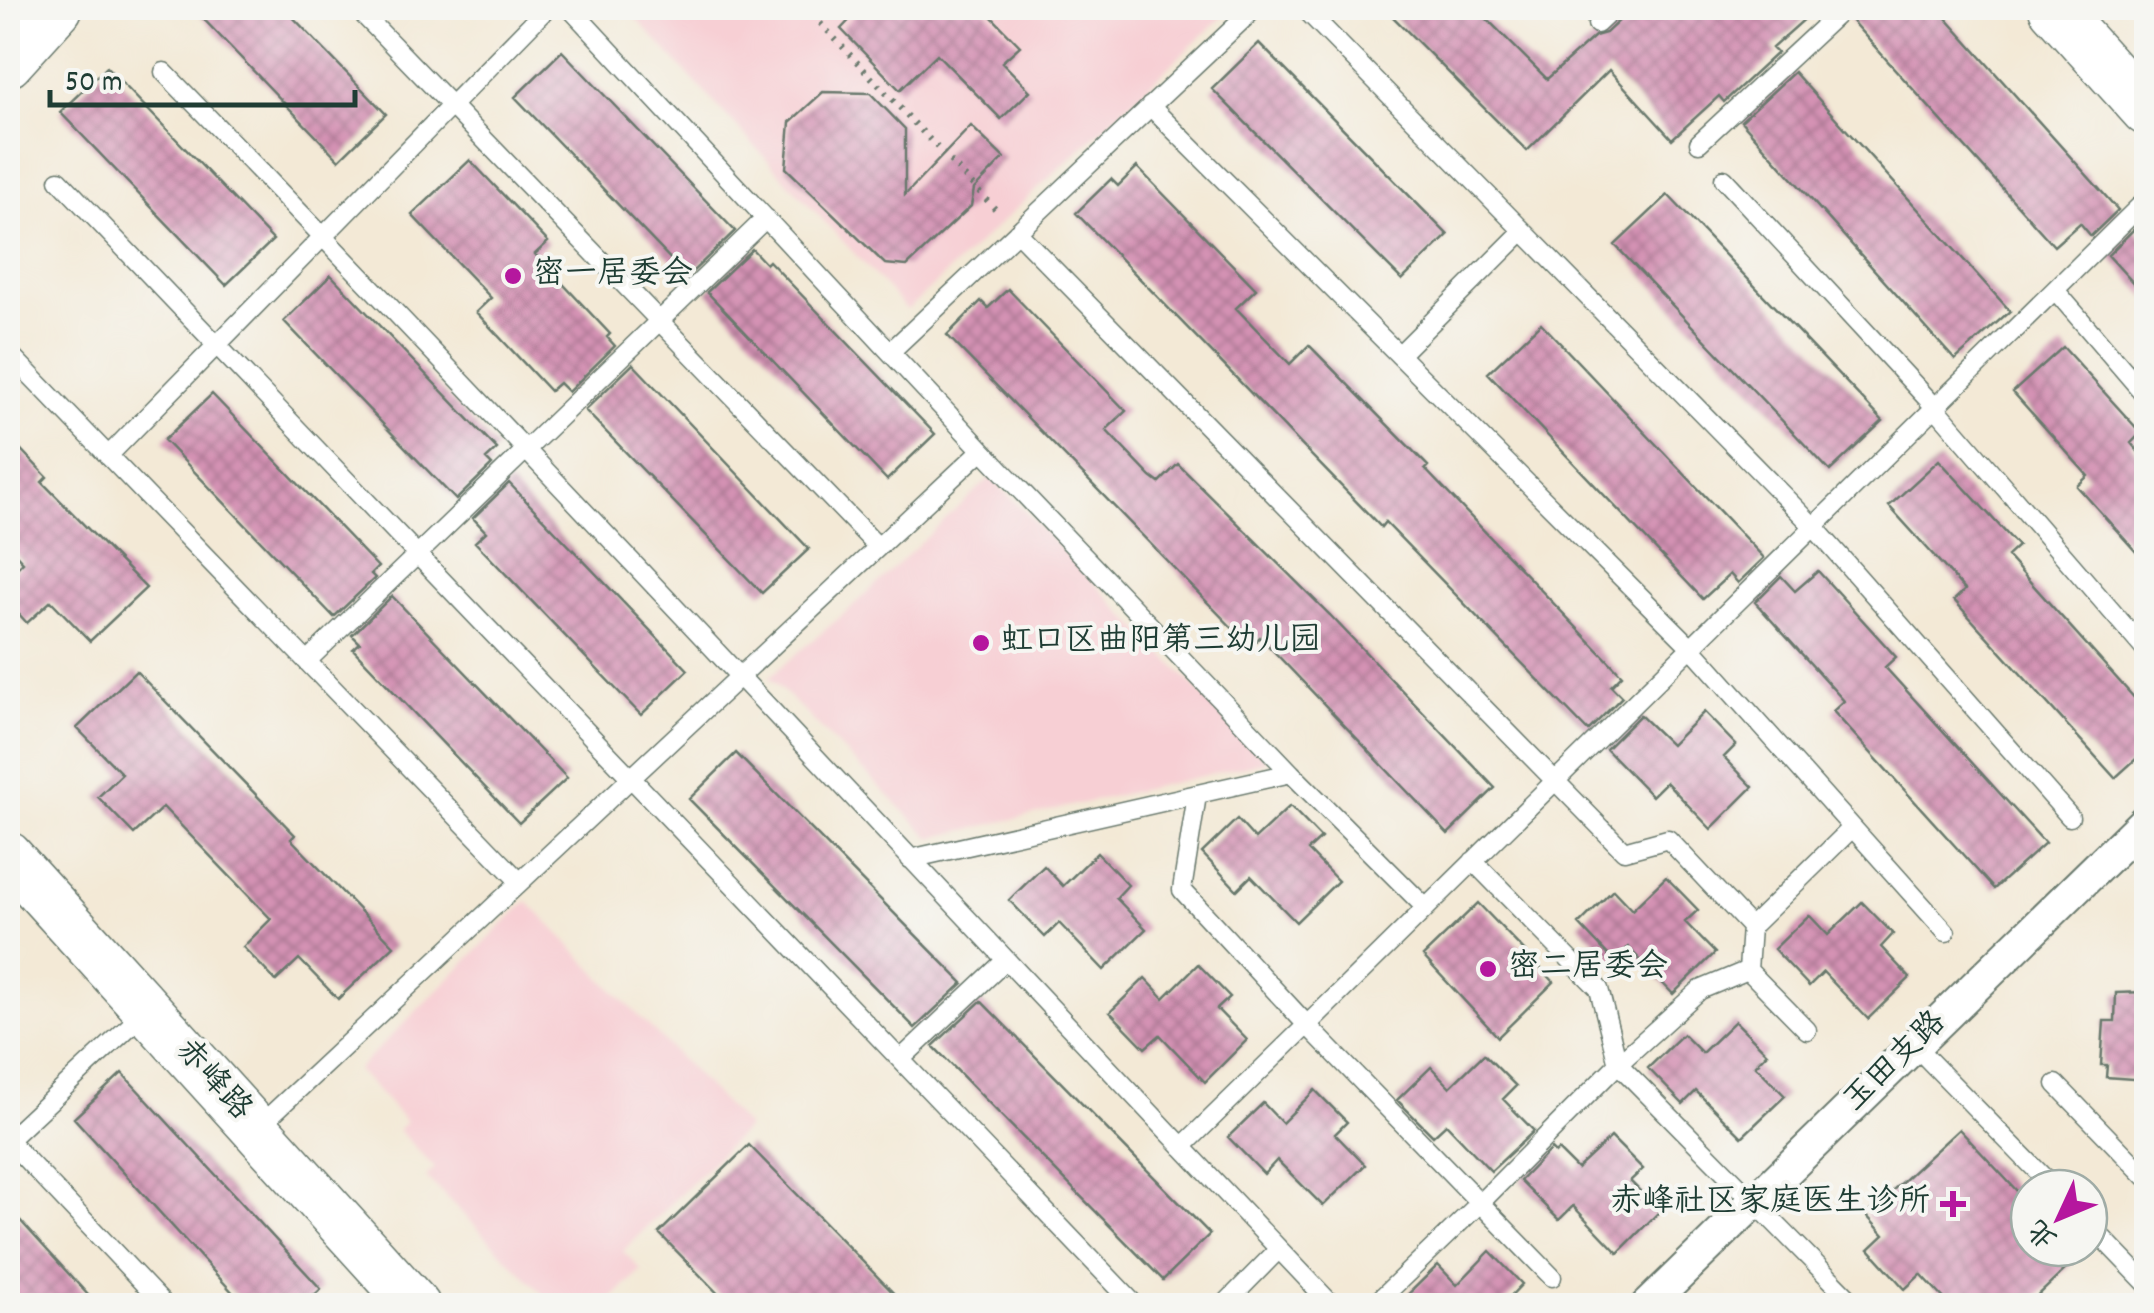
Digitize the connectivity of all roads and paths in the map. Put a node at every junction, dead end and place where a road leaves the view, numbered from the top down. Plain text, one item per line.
1 (58, 8) edge
2 (357, 8) edge
3 (547, 8) edge
4 (570, 8) edge
5 (806, 8) edge
6 (1256, 8) edge
7 (1304, 8) edge
8 (1614, 8) edge
9 (1844, 8) edge
10 (2052, 8) edge
11 (1597, 24) dead end
12 (8, 64) edge
13 (164, 72) dead end
14 (451, 105) junction
15 (1150, 106) junction
16 (2146, 111) edge
17 (1699, 143) dead end
18 (1724, 179) dead end
19 (59, 180) dead end
20 (2146, 200) edge
21 (766, 218) junction
22 (1017, 232) junction
23 (1523, 232) junction
24 (323, 236) junction
25 (2055, 290) junction
26 (660, 321) junction
27 (216, 344) junction
28 (8, 352) edge
29 (890, 352) junction
30 (1399, 356) junction
31 (2146, 396) edge
32 (1935, 407) junction
33 (528, 448) junction
34 (982, 450) junction
35 (108, 456) junction
36 (1814, 526) junction
37 (878, 547) junction
38 (417, 555) junction
39 (1691, 647) junction
40 (2146, 651) edge
41 (307, 662) junction
42 (738, 678) junction
43 (1291, 773) junction
44 (633, 776) junction
45 (1556, 782) junction
46 (1197, 795) junction
47 (2070, 818) dead end
48 (1852, 828) junction
49 (2142, 834) edge
50 (8, 856) edge
51 (910, 859) junction
52 (1473, 861) junction
53 (520, 882) junction
54 (1426, 908) junction
55 (1751, 927) junction
56 (1946, 932) dead end
57 (1006, 960) junction
58 (1748, 970) junction
59 (148, 1010) junction
60 (1307, 1025) junction
61 (1807, 1030) dead end
62 (1914, 1045) junction
63 (902, 1058) junction
64 (1618, 1064) junction
65 (2056, 1084) dead end
66 (256, 1129) junction
67 (8, 1140) edge
68 (1182, 1147) junction
69 (2034, 1168) edge
70 (2146, 1177) edge
71 (1755, 1200) junction
72 (1480, 1204) junction
73 (2109, 1245) edge
74 (1279, 1249) junction
75 (1552, 1277) dead end
76 (2146, 1283) edge
77 (164, 1306) edge
78 (416, 1306) edge
79 (1136, 1306) edge
80 (1223, 1306) edge
81 (1334, 1306) edge
82 (1373, 1306) edge
83 (1646, 1306) edge
84 (1857, 1306) edge

1 - 12 street
2 - 14 lane
3 - 14 lane
4 - 21 lane
5 - 22 path
6 - 15 lane
7 - 23 lane
8 - 11 lane
9 - 17 lane
10 - 16 street
13 - 24 lane
14 - 24 lane
14 - 26 lane
15 - 22 lane
15 - 30 lane
18 - 32 lane
19 - 27 lane
20 - 25 lane
21 - 26 lane
21 - 29 lane
22 - 29 lane
22 - 45 lane
23 - 30 lane
23 - 36 lane
24 - 27 lane
24 - 33 lane
25 - 31 lane
25 - 32 lane
26 - 33 lane
26 - 37 lane
27 - 35 lane
27 - 38 lane
28 - 35 lane
29 - 34 lane
30 - 39 lane
32 - 36 lane
32 - 40 lane
33 - 38 lane
33 - 42 lane
34 - 37 lane
34 - 43 lane
35 - 41 lane
36 - 39 lane
36 - 47 lane
37 - 42 lane
38 - 41 lane
38 - 44 lane
39 - 45 lane
39 - 48 lane
41 - 53 lane
42 - 44 lane
42 - 51 lane
43 - 46 lane
43 - 54 lane
44 - 53 lane
44 - 63 lane
45 - 52 lane
45 - 55 lane
46 - 51 lane
46 - 60 lane
48 - 55 lane
48 - 56 lane
49 - 62 street, 玉田支路
50 - 59 street, 赤峰路
51 - 57 lane
52 - 54 lane
52 - 64 lane
53 - 66 lane
54 - 60 lane
55 - 58 lane
57 - 63 lane
57 - 68 lane
58 - 61 lane
58 - 64 lane
59 - 66 street, 赤峰路
59 - 67 lane
60 - 68 lane
60 - 72 lane
62 - 69 lane
62 - 71 street, 玉田支路
63 - 79 lane
64 - 71 lane
64 - 72 lane
65 - 70 lane
66 - 78 street, 赤峰路
67 - 77 lane
68 - 74 lane
71 - 83 street, 玉田支路
71 - 84 lane
72 - 75 lane
72 - 82 lane
73 - 76 lane
74 - 80 lane
74 - 81 lane

